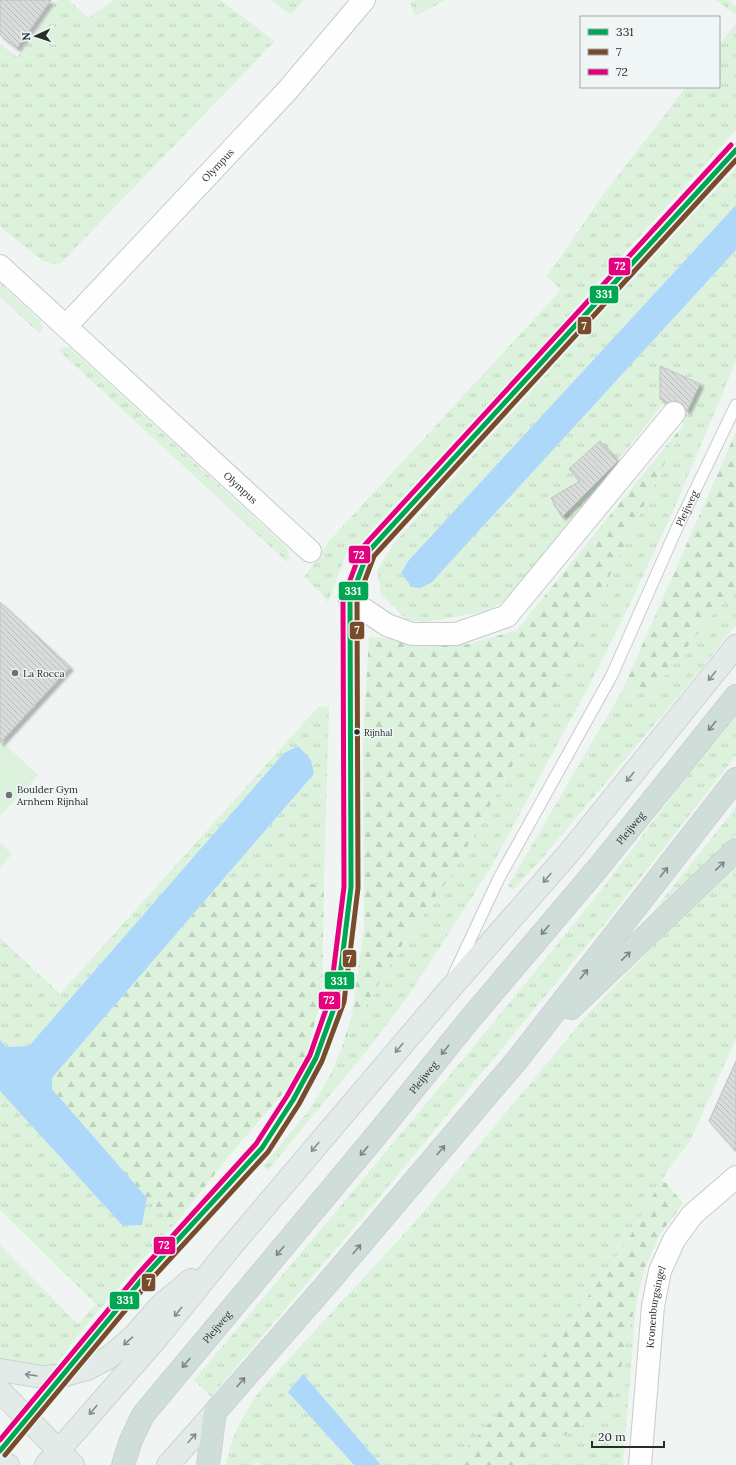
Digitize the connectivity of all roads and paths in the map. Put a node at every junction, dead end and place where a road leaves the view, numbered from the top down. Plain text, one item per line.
1 (364, 0) edge
2 (736, 150) edge
3 (0, 266) edge
4 (66, 326) junction
5 (736, 405) edge
6 (674, 413) dead end
7 (310, 551) dead end
8 (350, 600) junction
9 (736, 646) edge
10 (736, 696) edge
11 (736, 779) edge
12 (736, 850) edge
13 (443, 997) junction
14 (517, 1060) junction
15 (736, 1177) edge
16 (229, 1249) junction
17 (0, 1370) edge
18 (62, 1376) junction
19 (0, 1391) edge
20 (215, 1412) junction
21 (28, 1418) junction
22 (0, 1451) edge
23 (55, 1457) edge
24 (0, 1461) edge
25 (8, 1465) edge
26 (122, 1465) edge
27 (168, 1465) edge
28 (208, 1465) edge
29 (640, 1465) edge

1 - 4 street, Olympus
2 - 8 lane
3 - 4 street, Olympus
4 - 7 street, Olympus
5 - 13 lane, Pleijweg
6 - 8 street
8 - 18 lane
9 -> 13 main road, Pleijweg
10 -> 26 highway, Pleijweg
14 -> 11 highway
14 -> 12 highway
13 -> 16 main road, Pleijweg
20 -> 14 highway
15 - 29 street, Kronenburgsingel
16 -> 18 main road
16 -> 23 main road, Pleijweg
18 -> 17 main road
18 - 21 lane
19 - 21 main road
27 -> 20 main road
20 - 28 highway
21 - 22 lane
21 - 23 main road
24 - 25 main road

